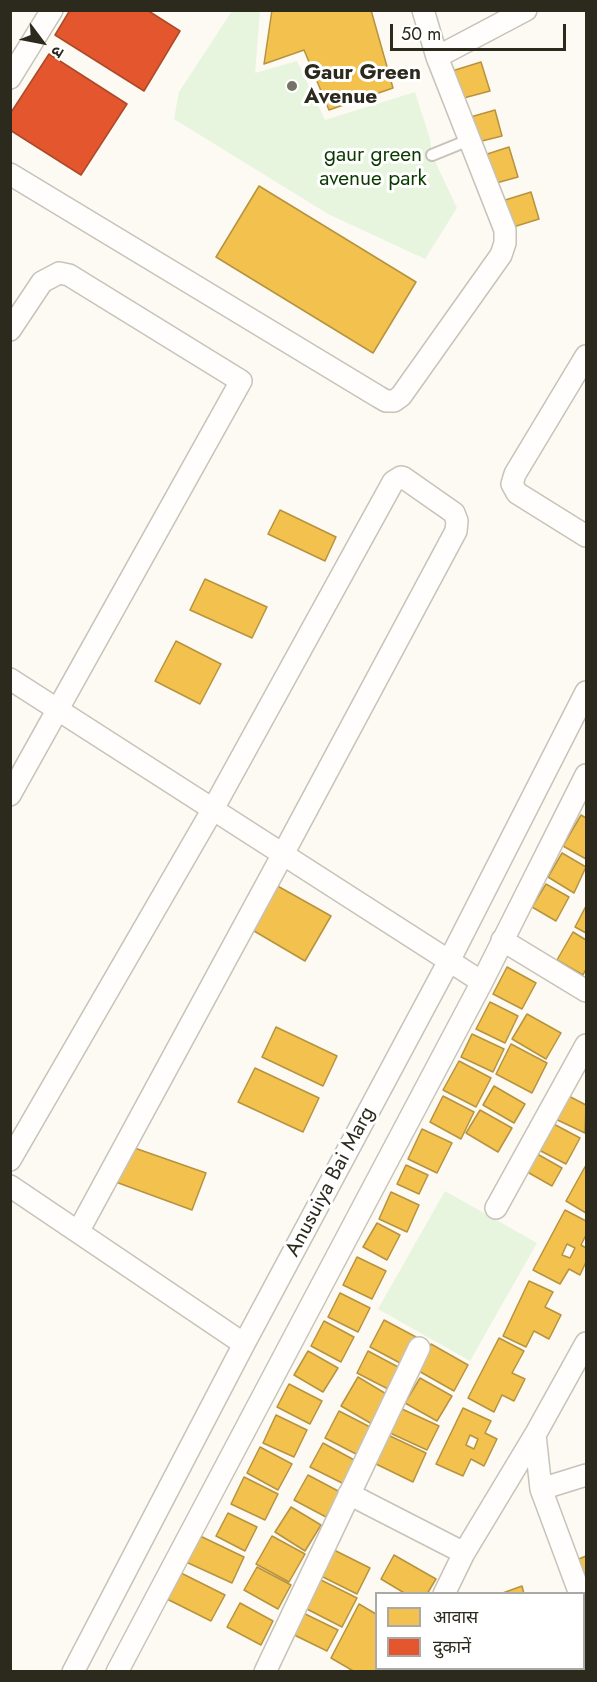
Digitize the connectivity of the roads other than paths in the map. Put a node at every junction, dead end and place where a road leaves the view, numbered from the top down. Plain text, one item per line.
1 (52, 10) edge
2 (423, 10) edge
3 (526, 10) edge
4 (436, 57) junction
5 (10, 78) edge
6 (469, 140) junction
7 (432, 154) dead end
8 (10, 174) edge
9 (10, 330) edge
10 (586, 356) edge
11 (586, 536) edge
12 (10, 679) edge
13 (586, 692) edge
14 (58, 710) junction
15 (586, 775) edge
16 (10, 795) edge
17 (213, 809) junction
18 (284, 855) junction
19 (502, 940) junction
20 (449, 961) junction
21 (482, 982) junction
22 (586, 991) edge
23 (586, 1045) edge
24 (10, 1160) edge
25 (10, 1186) edge
26 (496, 1208) dead end
27 (78, 1232) junction
28 (586, 1343) edge
29 (244, 1344) junction
30 (419, 1348) dead end
31 (536, 1435) junction
32 (586, 1475) edge
33 (542, 1489) junction
34 (349, 1494) junction
35 (464, 1553) junction
36 (447, 1592) edge
37 (580, 1592) edge
38 (73, 1671) edge
39 (117, 1671) edge
40 (265, 1671) edge

1 - 5 street
2 - 4 street
3 - 4 street
4 - 6 street
6 - 7 lane
6 - 8 street
9 - 14 street
10 - 11 street
12 - 14 street
13 - 20 street, Anusuiya Bai Marg
14 - 16 street
14 - 17 street
15 - 19 street, Anusuiya Bai Marg
17 - 18 street
17 - 18 street
17 - 24 street
18 - 20 street
18 - 27 street
19 - 21 street, Anusuiya Bai Marg
19 - 22 street
20 - 21 street
20 - 29 street, Anusuiya Bai Marg
21 - 39 street, Anusuiya Bai Marg
23 - 26 street
25 - 27 street
27 - 29 street
28 - 31 street
29 - 38 street, Anusuiya Bai Marg
30 - 34 street
31 - 33 street
31 - 35 street
32 - 33 street
33 - 37 street
34 - 35 street
34 - 40 street
35 - 36 street

